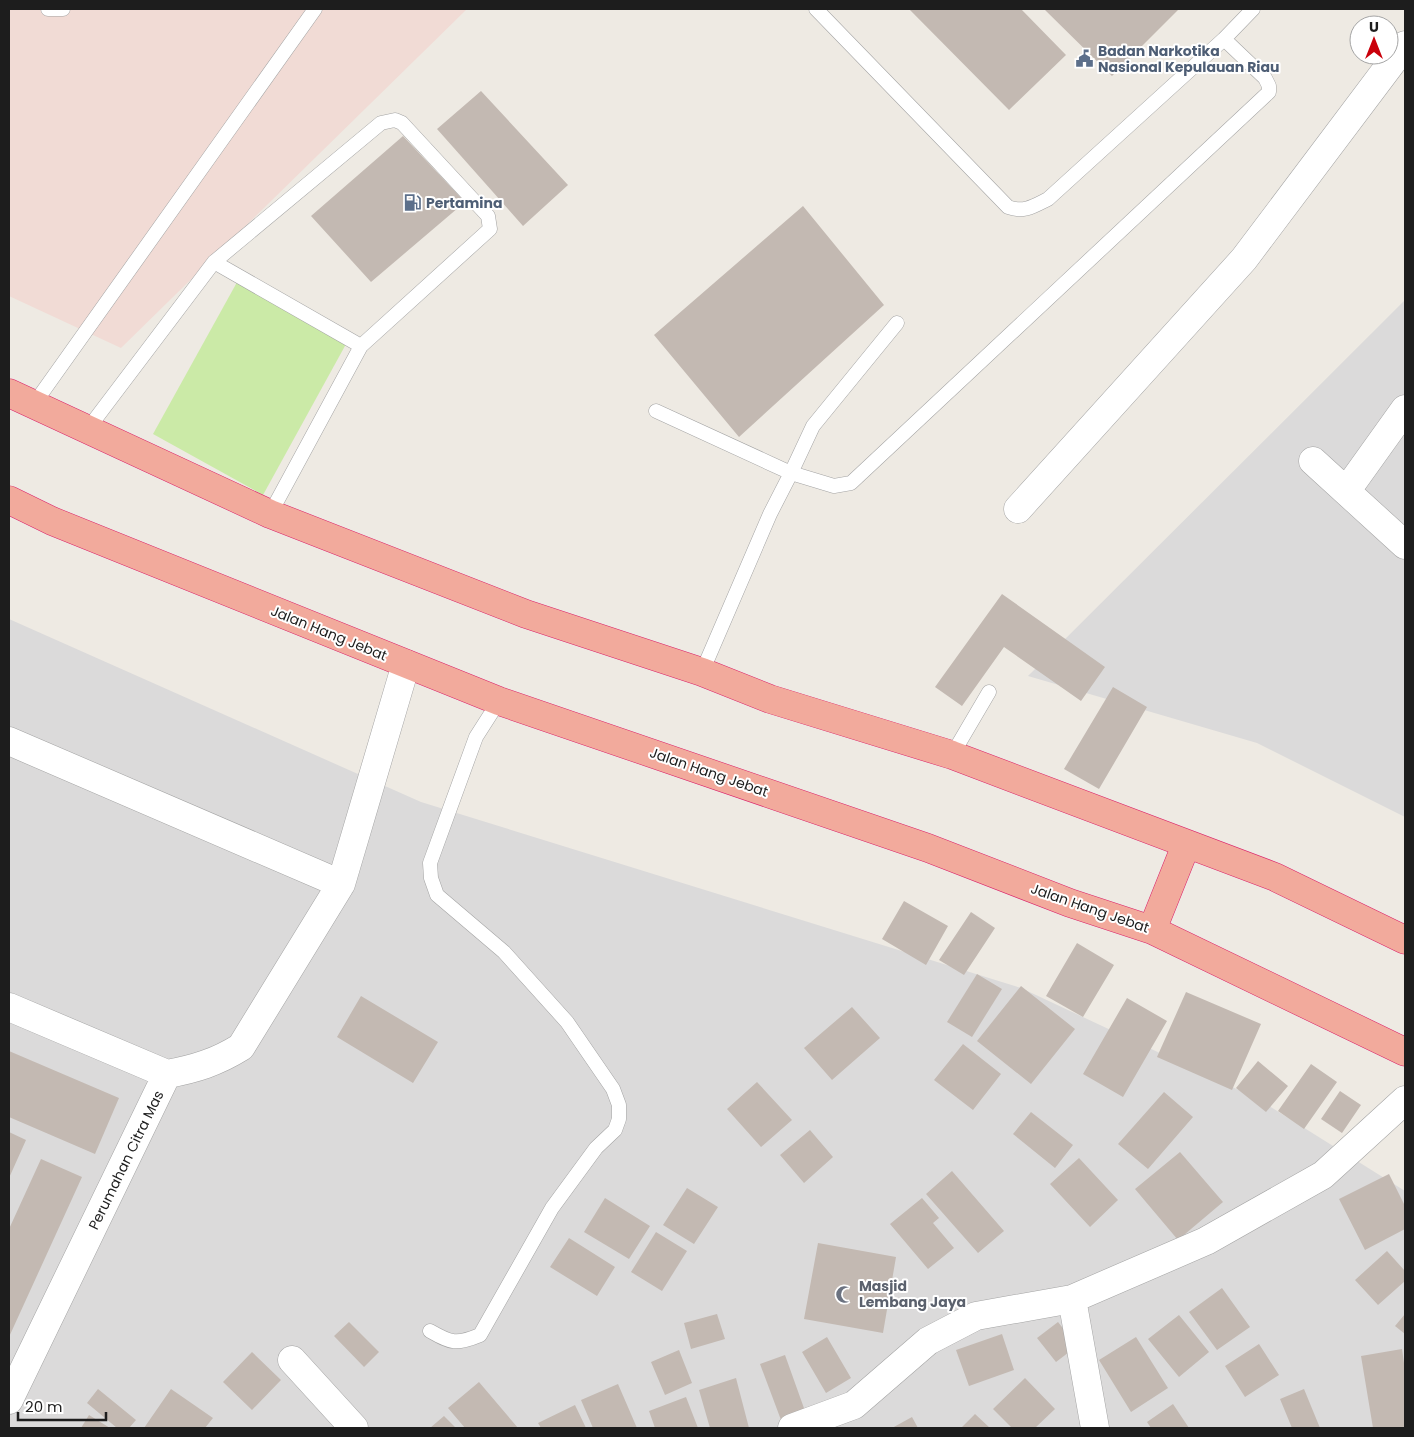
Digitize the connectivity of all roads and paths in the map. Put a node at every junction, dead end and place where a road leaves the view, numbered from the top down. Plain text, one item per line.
1 (48, 9) edge
2 (62, 9) edge
3 (315, 9) edge
4 (816, 9) edge
5 (1253, 9) edge
6 (1224, 39) junction
7 (1405, 45) edge
8 (214, 262) junction
9 (897, 322) dead end
10 (361, 346) junction
11 (9, 393) edge
12 (34, 404) junction
13 (1405, 409) edge
14 (656, 411) dead end
15 (87, 430) junction
16 (1313, 461) dead end
17 (790, 473) junction
18 (1347, 490) junction
19 (9, 500) edge
20 (1018, 509) dead end
21 (270, 514) junction
22 (1405, 545) edge
23 (406, 664) junction
24 (702, 672) junction
25 (989, 692) dead end
26 (499, 701) junction
27 (9, 740) edge
28 (952, 755) junction
29 (1186, 845) junction
30 (342, 884) junction
31 (1152, 930) junction
32 (1405, 940) edge
33 (9, 1007) edge
34 (1405, 1052) edge
35 (167, 1074) junction
36 (1405, 1100) edge
37 (1072, 1298) junction
38 (430, 1331) dead end
39 (292, 1360) dead end
40 (9, 1400) edge
41 (354, 1428) edge
42 (792, 1428) edge
43 (1095, 1428) edge

1 - 2 lane
3 - 12 lane
4 - 6 lane
5 - 6 lane
6 - 17 lane
7 - 20 street
8 - 10 lane
8 - 10 lane
8 - 15 lane
9 - 17 lane
10 - 21 lane
11 - 12 highway
12 - 15 highway
13 - 18 street
14 - 17 lane
15 - 21 highway
16 - 18 street
17 - 24 lane
18 - 22 street
19 - 23 highway, Jalan Hang Jebat
21 - 24 highway
23 - 26 highway, Jalan Hang Jebat
23 - 30 street
24 - 28 highway
25 - 28 lane
26 - 31 highway, Jalan Hang Jebat
26 - 38 lane
27 - 30 street
28 - 29 highway
29 - 31 highway
29 - 32 highway
30 - 35 street
31 - 34 highway, Jalan Hang Jebat
33 - 35 street, Perumahan Citra Mas
35 - 40 street, Perumahan Citra Mas
36 - 37 street
37 - 42 street
37 - 43 street
39 - 41 street

